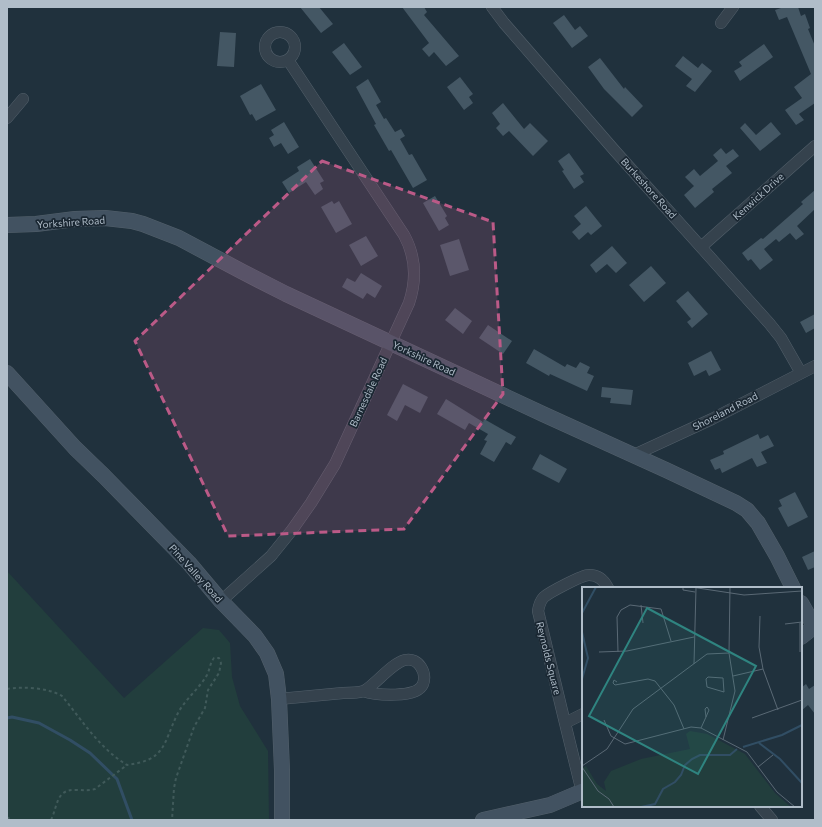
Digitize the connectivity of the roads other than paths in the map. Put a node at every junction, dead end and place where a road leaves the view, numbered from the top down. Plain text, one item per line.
1 (492, 7) edge
2 (733, 7) edge
3 (720, 23) dead end
4 (288, 60) dead end
5 (23, 99) dead end
6 (7, 118) edge
7 (815, 146) edge
8 (7, 225) edge
9 (701, 247) junction
10 (391, 343) junction
11 (815, 366) edge
12 (7, 373) edge
13 (801, 373) junction
14 (634, 455) junction
15 (607, 587) edge
16 (792, 587) edge
17 (221, 601) junction
18 (802, 605) edge
19 (814, 626) edge
20 (802, 636) edge
21 (363, 691) junction
22 (279, 699) junction
23 (582, 714) edge
24 (565, 723) junction
25 (582, 792) edge
26 (761, 807) edge
27 (282, 820) edge
28 (483, 820) edge
29 (772, 820) edge

1 - 9 street, Burkeshore Road
2 - 3 street
4 - 10 street, Barnesdale Road
5 - 6 street
7 - 9 street, Kenwick Drive
8 - 10 street, Yorkshire Road
9 - 13 street, Burkeshore Road
10 - 14 street, Yorkshire Road
10 - 17 street, Barnesdale Road
11 - 13 street, Shoreland Road
12 - 17 street, Pine Valley Road
13 - 14 street, Shoreland Road
14 - 16 street, Yorkshire Road
15 - 24 street, Reynolds Square
17 - 22 street, Pine Valley Road
18 - 19 street
19 - 20 street
21 - 21 street
21 - 22 street
22 - 27 street, Pine Valley Road
23 - 24 street
24 - 25 street, Reynolds Square
25 - 28 street
26 - 29 street

